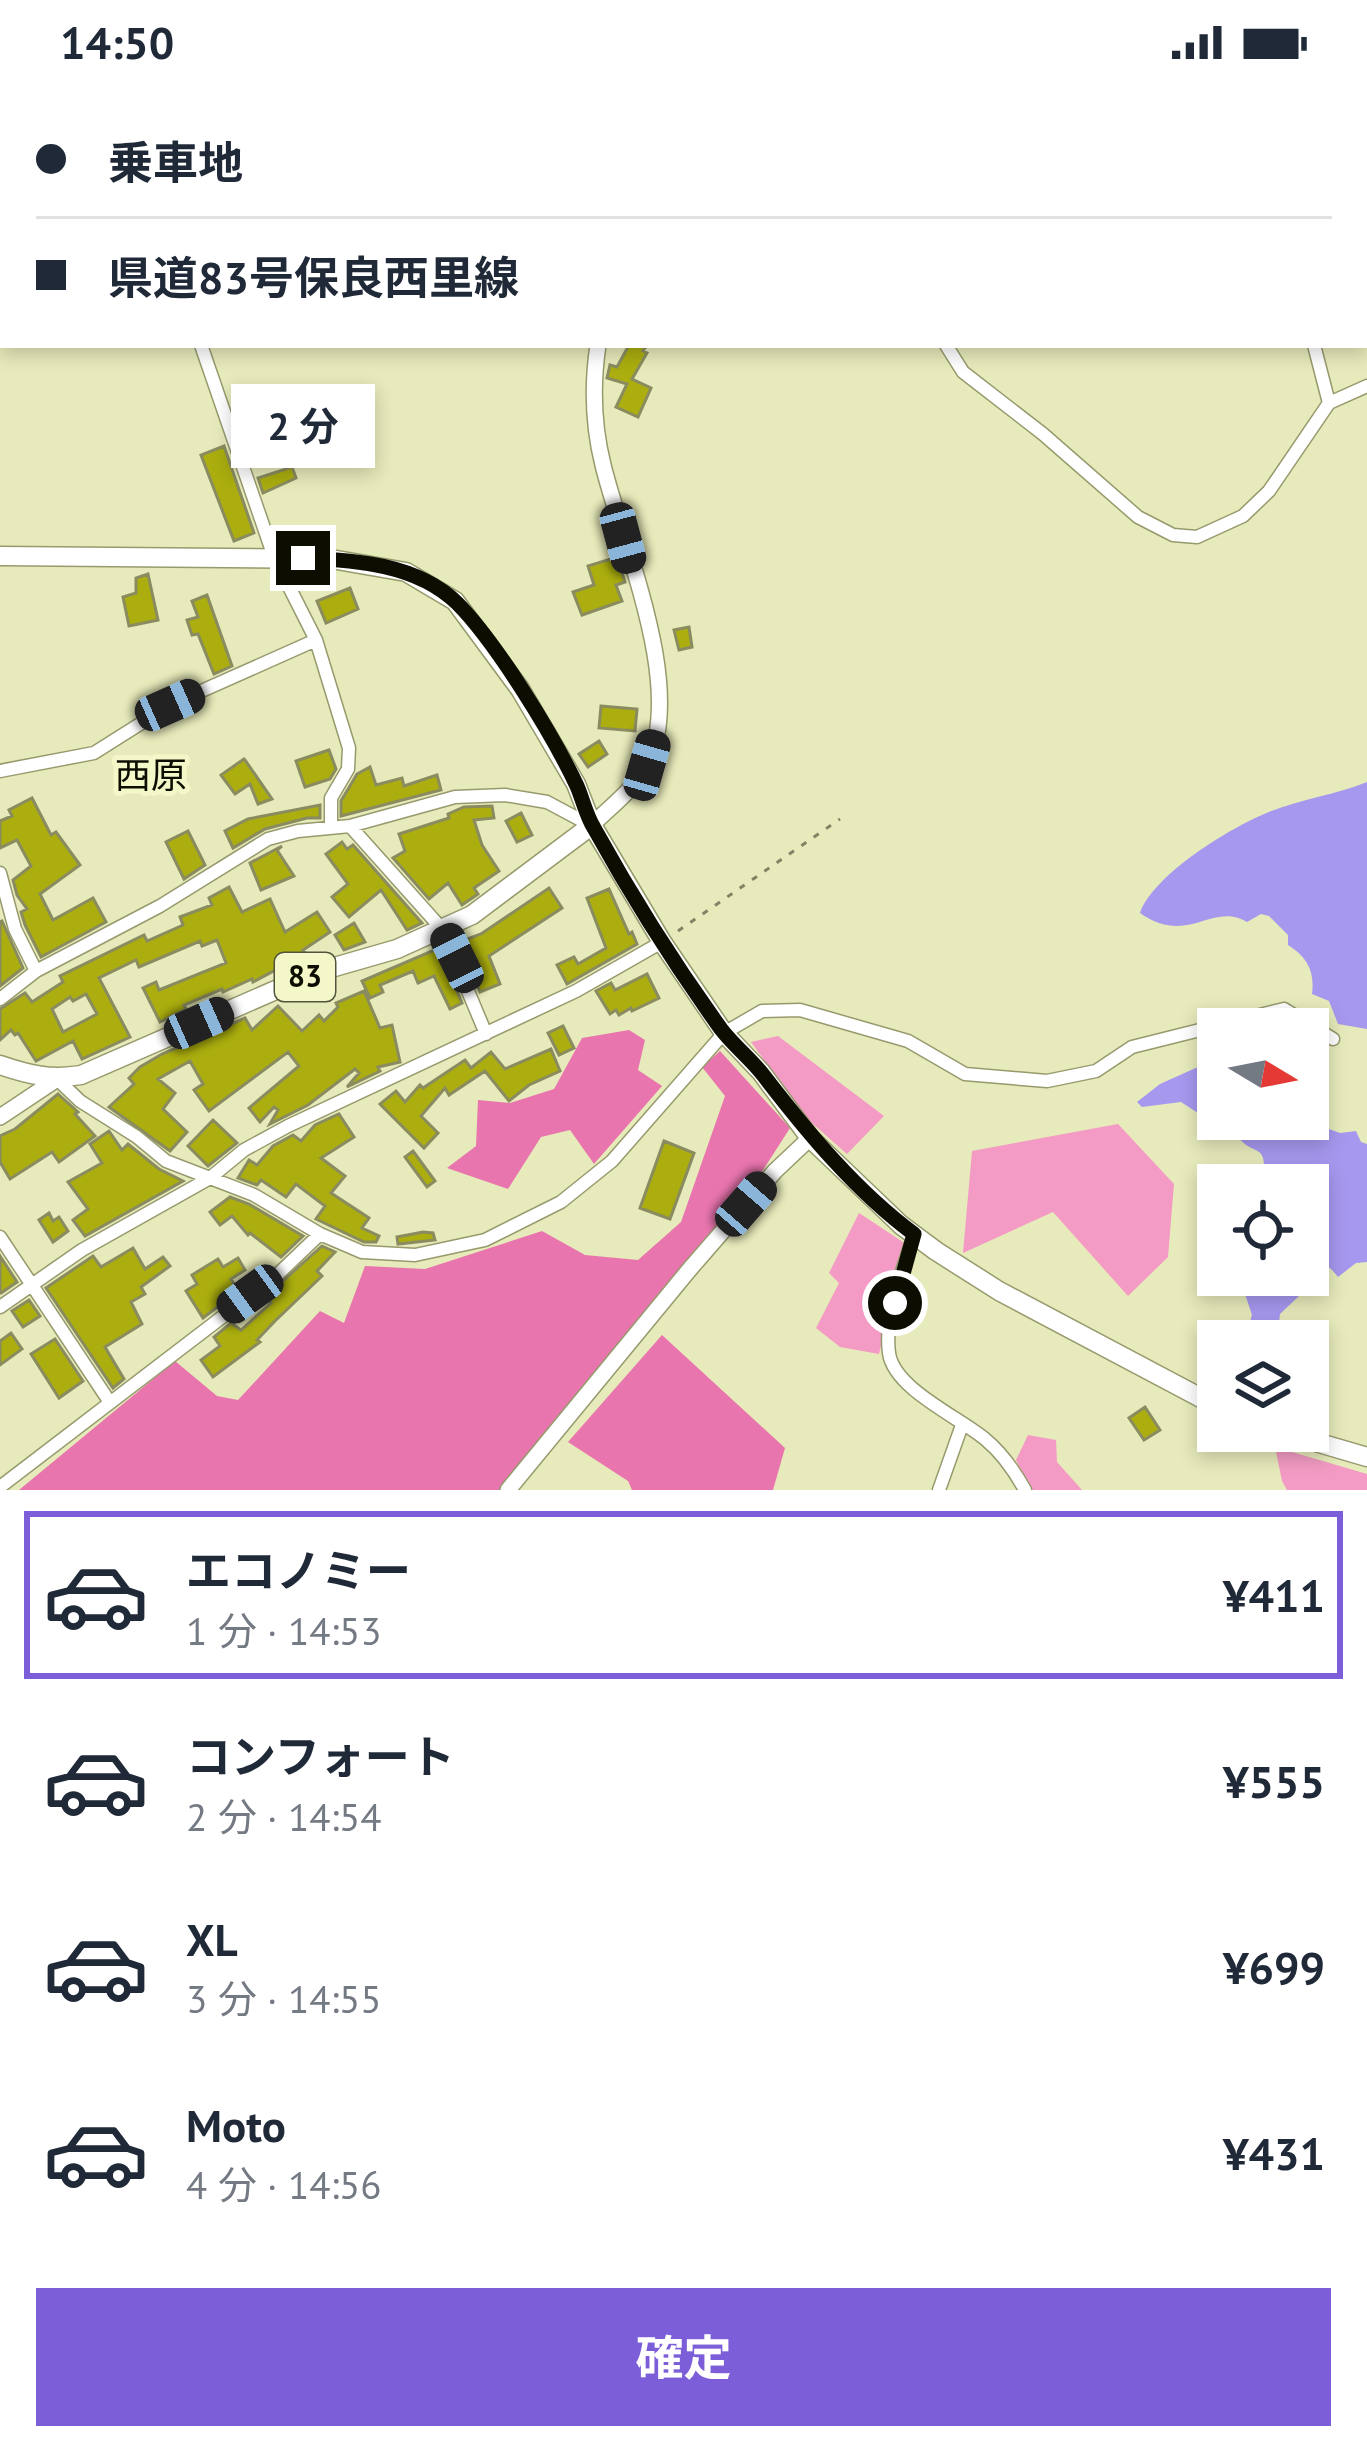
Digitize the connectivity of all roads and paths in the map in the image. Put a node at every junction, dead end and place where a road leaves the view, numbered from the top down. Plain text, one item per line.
1 (202, 348) edge
2 (598, 348) edge
3 (948, 348) edge
4 (1315, 348) edge
5 (1367, 386) edge
6 (1329, 403) junction
7 (0, 556) edge
8 (274, 557) junction
9 (316, 640) junction
10 (0, 771) edge
11 (840, 819) dead end
12 (592, 825) junction
13 (350, 826) junction
14 (331, 827) junction
15 (0, 873) edge
16 (442, 929) junction
17 (662, 942) junction
18 (36, 971) junction
19 (0, 999) edge
20 (724, 1033) junction
21 (486, 1034) junction
22 (1333, 1039) dead end
23 (0, 1066) edge
24 (57, 1079) junction
25 (0, 1118) edge
26 (810, 1138) junction
27 (210, 1178) junction
28 (320, 1234) junction
29 (914, 1234) junction
30 (0, 1237) edge
31 (33, 1284) junction
32 (0, 1307) edge
33 (1197, 1396) edge
34 (109, 1401) junction
35 (962, 1425) junction
36 (1329, 1446) edge
37 (1367, 1457) edge
38 (0, 1487) edge
39 (508, 1490) edge
40 (939, 1490) edge
41 (1024, 1490) edge

1 - 8 street
2 - 12 street
3 - 6 street
4 - 6 street
5 - 6 street
7 - 8 main road
8 - 9 street
8 - 12 main road
9 - 10 street
9 - 14 street
11 - 17 path
12 - 13 street
12 - 16 main road, 83
12 - 17 main road
13 - 14 street
13 - 16 street
14 - 18 street
15 - 18 street
16 - 21 street
16 - 24 main road, 83
17 - 20 main road
17 - 21 street
18 - 19 street
20 - 22 street
20 - 26 main road
20 - 28 street
21 - 27 street
23 - 24 main road
24 - 25 street
24 - 27 street
26 - 29 main road
26 - 39 street
27 - 28 street
27 - 31 street
28 - 34 street
29 - 33 main road
29 - 35 street
30 - 31 street
31 - 32 street
31 - 34 street
34 - 38 street
35 - 40 street
35 - 41 street
36 - 37 main road

